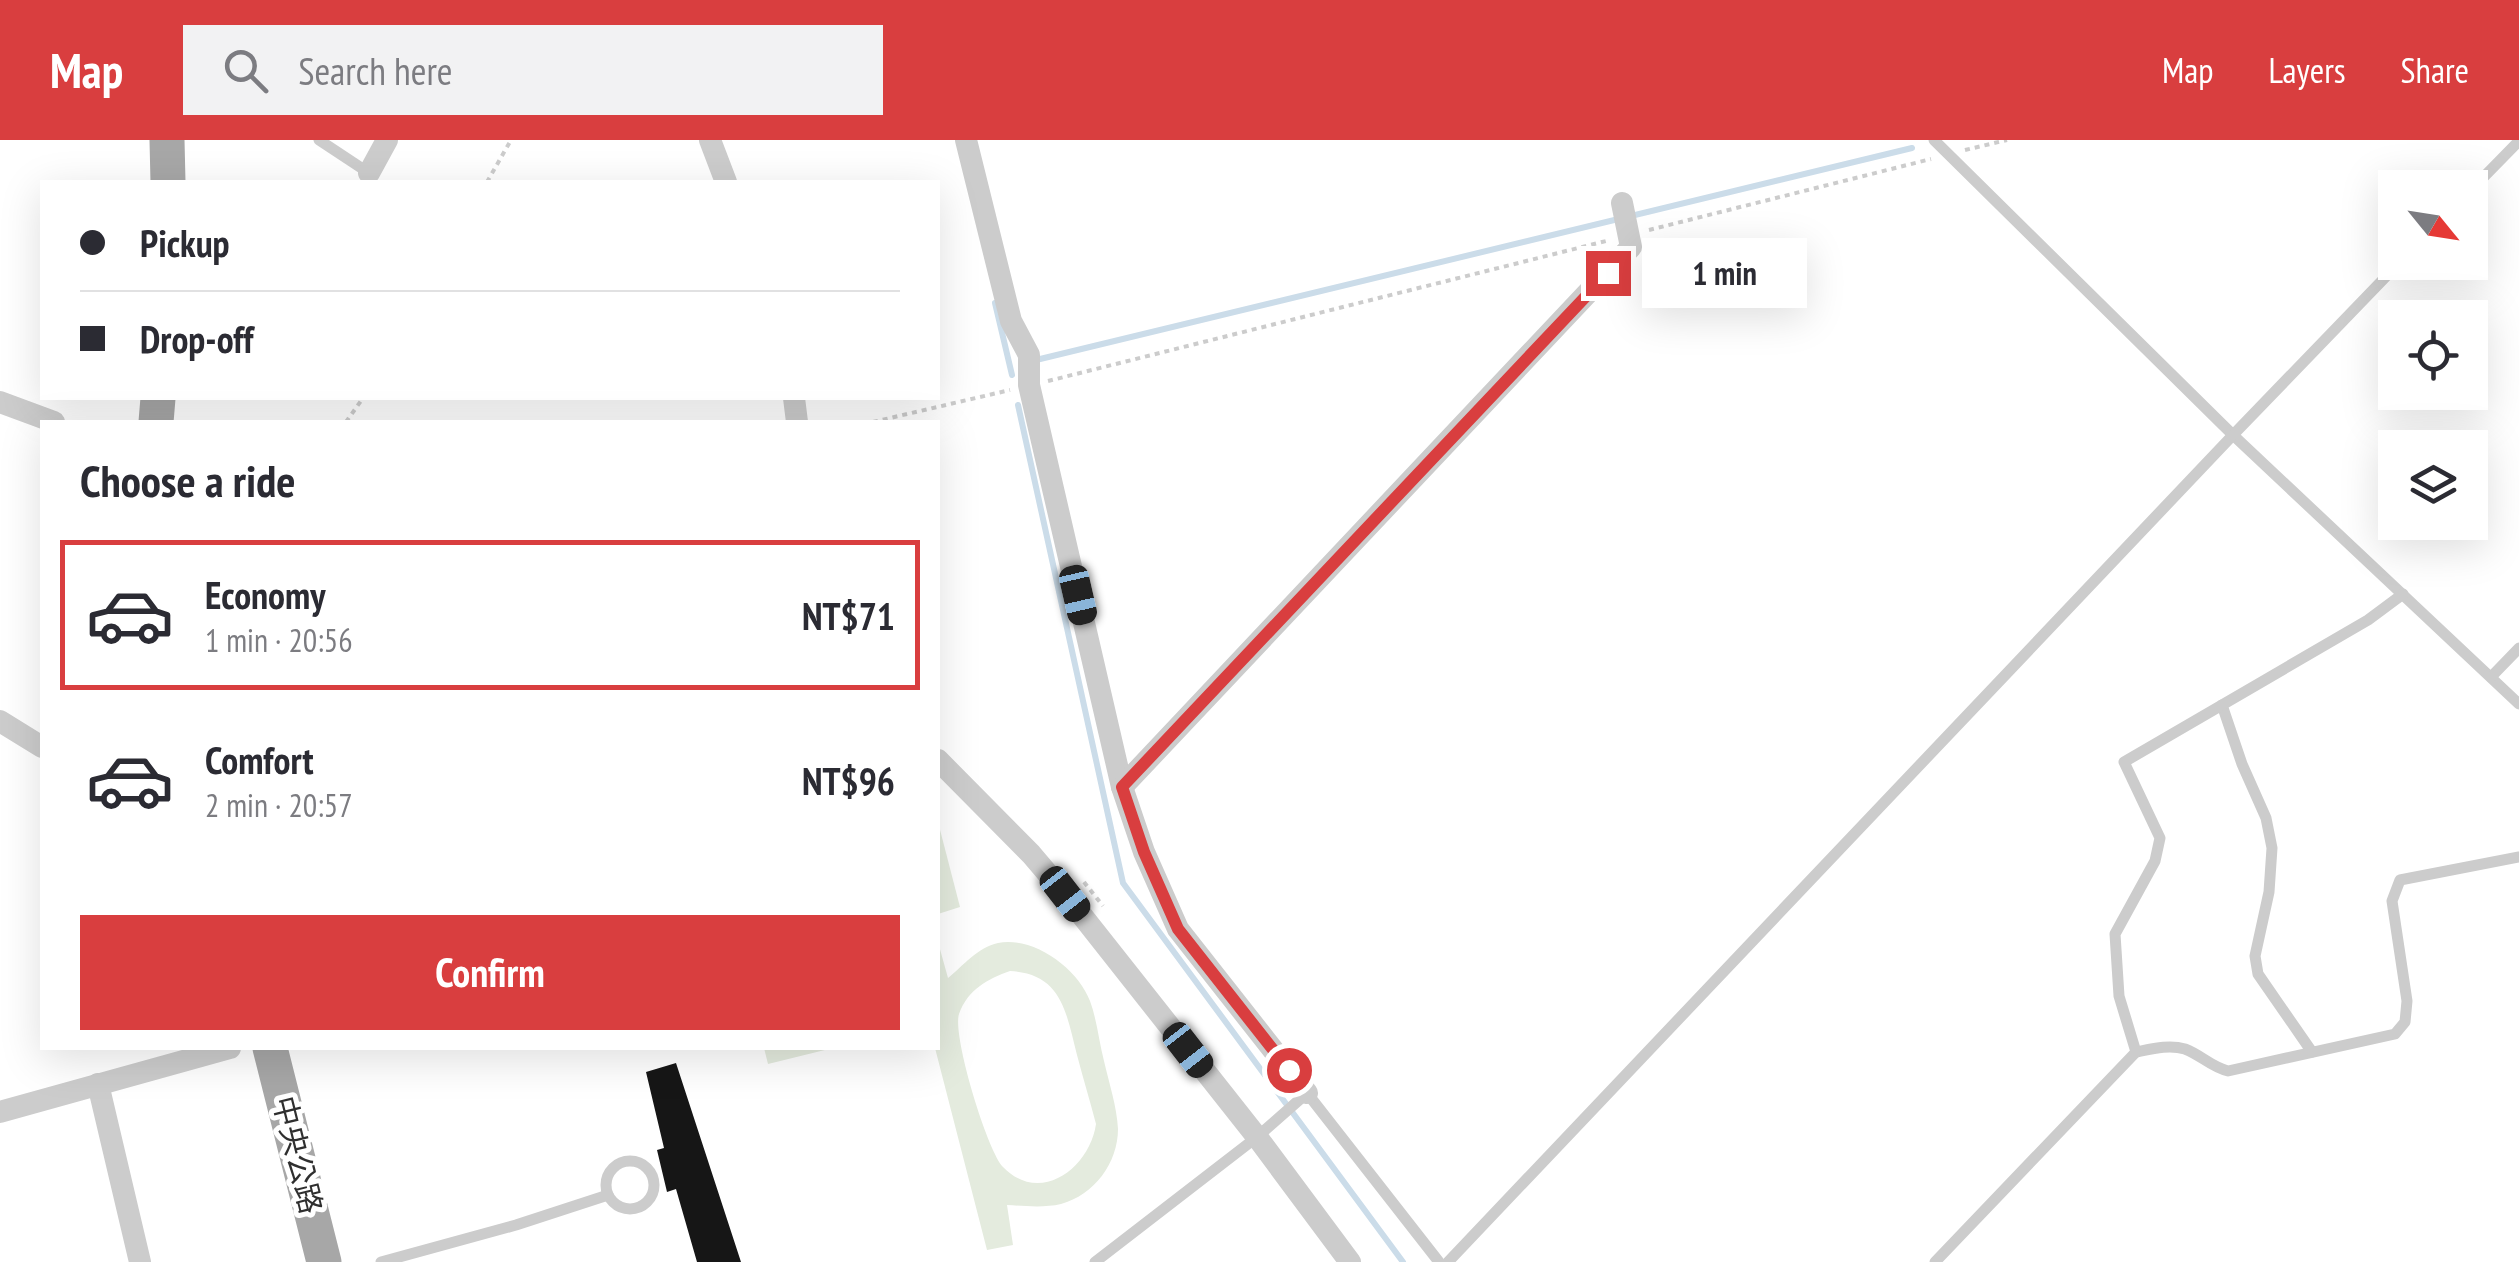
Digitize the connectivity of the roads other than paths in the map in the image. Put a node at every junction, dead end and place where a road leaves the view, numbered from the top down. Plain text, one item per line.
1 (167, 140) edge
2 (319, 140) edge
3 (387, 140) edge
4 (710, 140) edge
5 (966, 140) edge
6 (1934, 140) edge
7 (2519, 140) edge
8 (2488, 172) edge
9 (369, 174) joint
10 (168, 180) edge
11 (725, 180) edge
12 (1627, 219) road end
13 (2383, 280) edge
14 (0, 402) edge
15 (49, 420) edge
16 (2233, 435) junction
17 (2403, 594) junction
18 (2519, 648) edge
19 (2491, 677) junction
20 (2519, 704) edge
21 (2222, 706) junction
22 (0, 720) edge
23 (40, 746) edge
24 (940, 762) edge
25 (1122, 787) junction
26 (2519, 857) edge
27 (223, 1050) edge
28 (271, 1050) edge
29 (2136, 1052) junction
30 (2312, 1052) junction
31 (98, 1084) junction
32 (1302, 1097) junction
33 (0, 1112) edge
34 (1257, 1137) junction
35 (608, 1194) junction
36 (140, 1262) edge
37 (324, 1262) edge
38 (382, 1262) edge
39 (1094, 1262) edge
40 (1350, 1262) edge
41 (1439, 1262) edge
42 (1448, 1262) edge
43 (1935, 1262) edge

1 - 10 main road
2 - 9 lane
3 - 9 street
4 - 11 street
5 - 25 street
6 - 16 lane
7 - 8 lane
12 - 25 street
13 - 16 lane
14 - 15 street
16 - 17 lane
16 - 42 lane
17 - 19 lane
17 - 21 lane
18 - 19 lane
19 - 20 lane
21 - 29 lane
21 - 30 lane
22 - 23 street
24 - 34 street
25 - 32 street
26 - 30 lane
27 - 31 street
28 - 37 main road, 中央公路
29 - 30 lane
29 - 43 lane
31 - 33 street
31 - 36 street
32 - 34 lane
32 - 41 lane
34 - 39 lane
34 - 40 street
35 - 35 lane
35 - 38 lane

